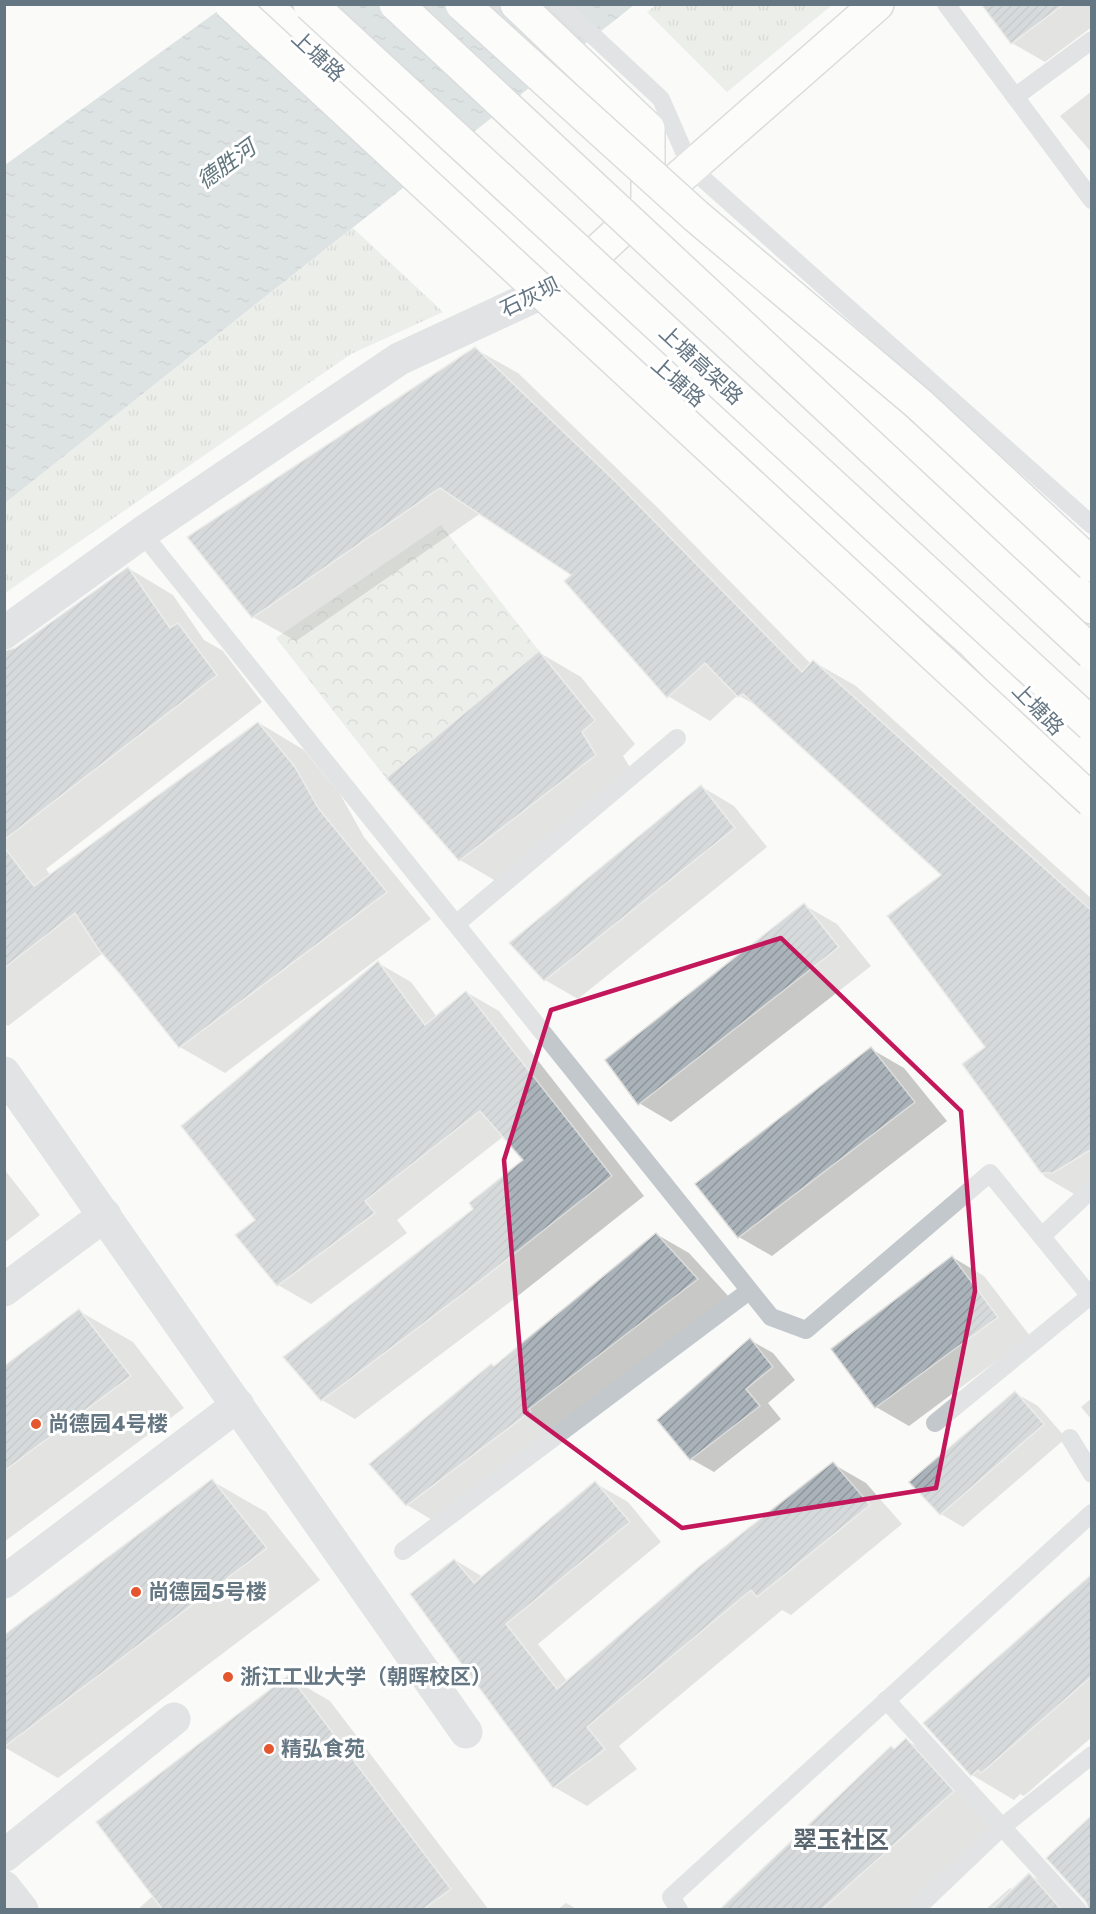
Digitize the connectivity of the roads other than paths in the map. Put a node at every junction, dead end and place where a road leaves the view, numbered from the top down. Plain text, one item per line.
1 (231, 4) edge
2 (263, 4) edge
3 (310, 4) edge
4 (396, 4) edge
5 (462, 4) edge
6 (517, 4) edge
7 (559, 4) edge
8 (878, 4) edge
9 (946, 4) edge
10 (1092, 40) edge
11 (1015, 97) junction
12 (691, 168) junction
13 (1092, 200) edge
14 (648, 205) junction
15 (565, 282) junction
16 (1092, 525) edge
17 (142, 533) junction
18 (1092, 565) edge
19 (1092, 607) edge
20 (4, 633) edge
21 (1092, 653) edge
22 (1092, 725) edge
23 (676, 738) dead end
24 (1092, 763) edge
25 (1092, 801) edge
26 (456, 924) junction
27 (4, 1072) edge
28 (1092, 1189) edge
29 (105, 1215) junction
30 (1042, 1236) junction
31 (4, 1290) edge
32 (749, 1291) junction
33 (238, 1406) junction
34 (935, 1424) dead end
35 (1070, 1438) dead end
36 (1092, 1474) edge
37 (1092, 1513) edge
38 (403, 1551) dead end
39 (4, 1582) edge
40 (886, 1700) junction
41 (174, 1719) dead end
42 (466, 1732) dead end
43 (1092, 1755) edge
44 (1002, 1827) junction
45 (4, 1856) edge
46 (4, 1887) edge
47 (22, 1910) edge
48 (679, 1910) edge
49 (915, 1910) edge
50 (1078, 1910) edge

1 - 25 main road, bridge
2 - 15 main road, 上塘路
3 - 22 main road, 上塘高架路, bridge
4 - 21 main road, bridge
5 - 18 main road, bridge
6 - 14 main road
7 - 12 lane
8 - 12 main road, 石灰坝
9 - 11 lane
10 - 11 lane
11 - 13 lane
12 - 14 main road, 石灰坝
12 - 16 lane
14 - 15 main road, 石灰坝
14 - 19 main road
15 - 17 street, 石灰坝
15 - 24 main road, 上塘路
17 - 20 street, 石灰坝
17 - 26 lane
23 - 26 lane
26 - 32 lane
27 - 29 street
28 - 30 lane
29 - 31 street
29 - 33 street
30 - 32 lane
30 - 34 lane
32 - 38 lane
33 - 39 street
33 - 42 street
35 - 36 lane
37 - 40 lane
40 - 44 lane
40 - 48 lane
41 - 45 street
43 - 44 lane
44 - 49 lane
44 - 50 lane
46 - 47 street

